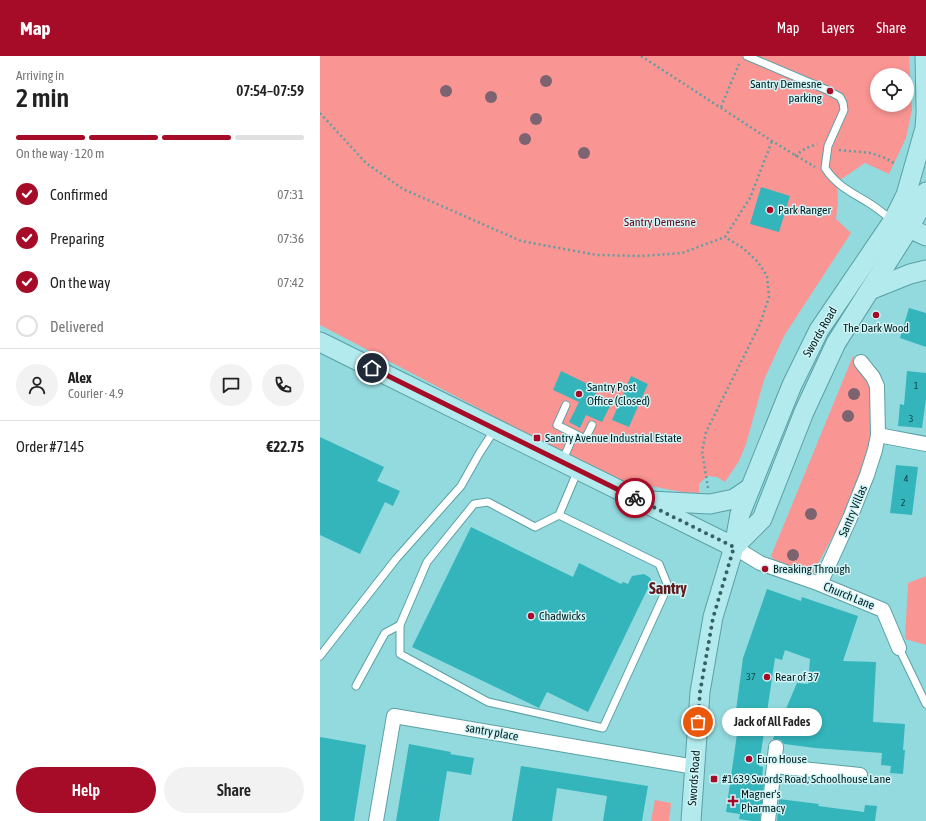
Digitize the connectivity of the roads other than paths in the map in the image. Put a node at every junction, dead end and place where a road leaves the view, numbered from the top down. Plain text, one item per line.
1 (747, 56) edge
2 (924, 56) edge
3 (926, 121) edge
4 (926, 192) edge
5 (901, 225) junction
6 (926, 236) edge
7 (926, 270) edge
8 (870, 290) junction
9 (320, 342) edge
10 (861, 362) dead end
11 (566, 404) dead end
12 (592, 425) dead end
13 (495, 429) junction
14 (574, 434) junction
15 (878, 435) junction
16 (926, 444) edge
17 (562, 462) junction
18 (578, 470) junction
19 (750, 488) junction
20 (641, 501) junction
21 (559, 515) junction
22 (734, 547) junction
23 (820, 584) junction
24 (400, 625) junction
25 (899, 648) joint
26 (320, 656) edge
27 (356, 686) dead end
28 (926, 704) edge
29 (776, 746) dead end
30 (774, 766) junction
31 (695, 767) junction
32 (860, 776) dead end
33 (376, 821) edge
34 (691, 821) edge
35 (768, 821) edge

1 - 5 lane
2 - 3 main road, Swords Road
3 - 5 main road, Swords Road
4 - 5 main road, Swords Road
5 - 6 main road
5 - 8 main road, Swords Road
5 - 19 main road, Swords Road
7 - 8 main road
8 - 22 main road, Swords Road
9 - 13 main road
10 - 15 street, Santry Villas
11 - 14 lane
12 - 14 lane
13 - 17 main road
13 - 26 lane
14 - 17 lane
15 - 16 street
15 - 23 street, Santry Villas
17 - 18 main road
18 - 20 main road
18 - 21 lane
19 - 20 main road
19 - 22 main road, Swords Road
20 - 22 main road
21 - 24 lane
21 - 24 lane
22 - 23 street, Church Lane
22 - 31 main road, Swords Road
23 - 25 street, Church Lane
24 - 27 lane
25 - 28 lane
29 - 30 street
30 - 32 street
30 - 35 street
31 - 33 street, santry place
31 - 34 main road, Swords Road

